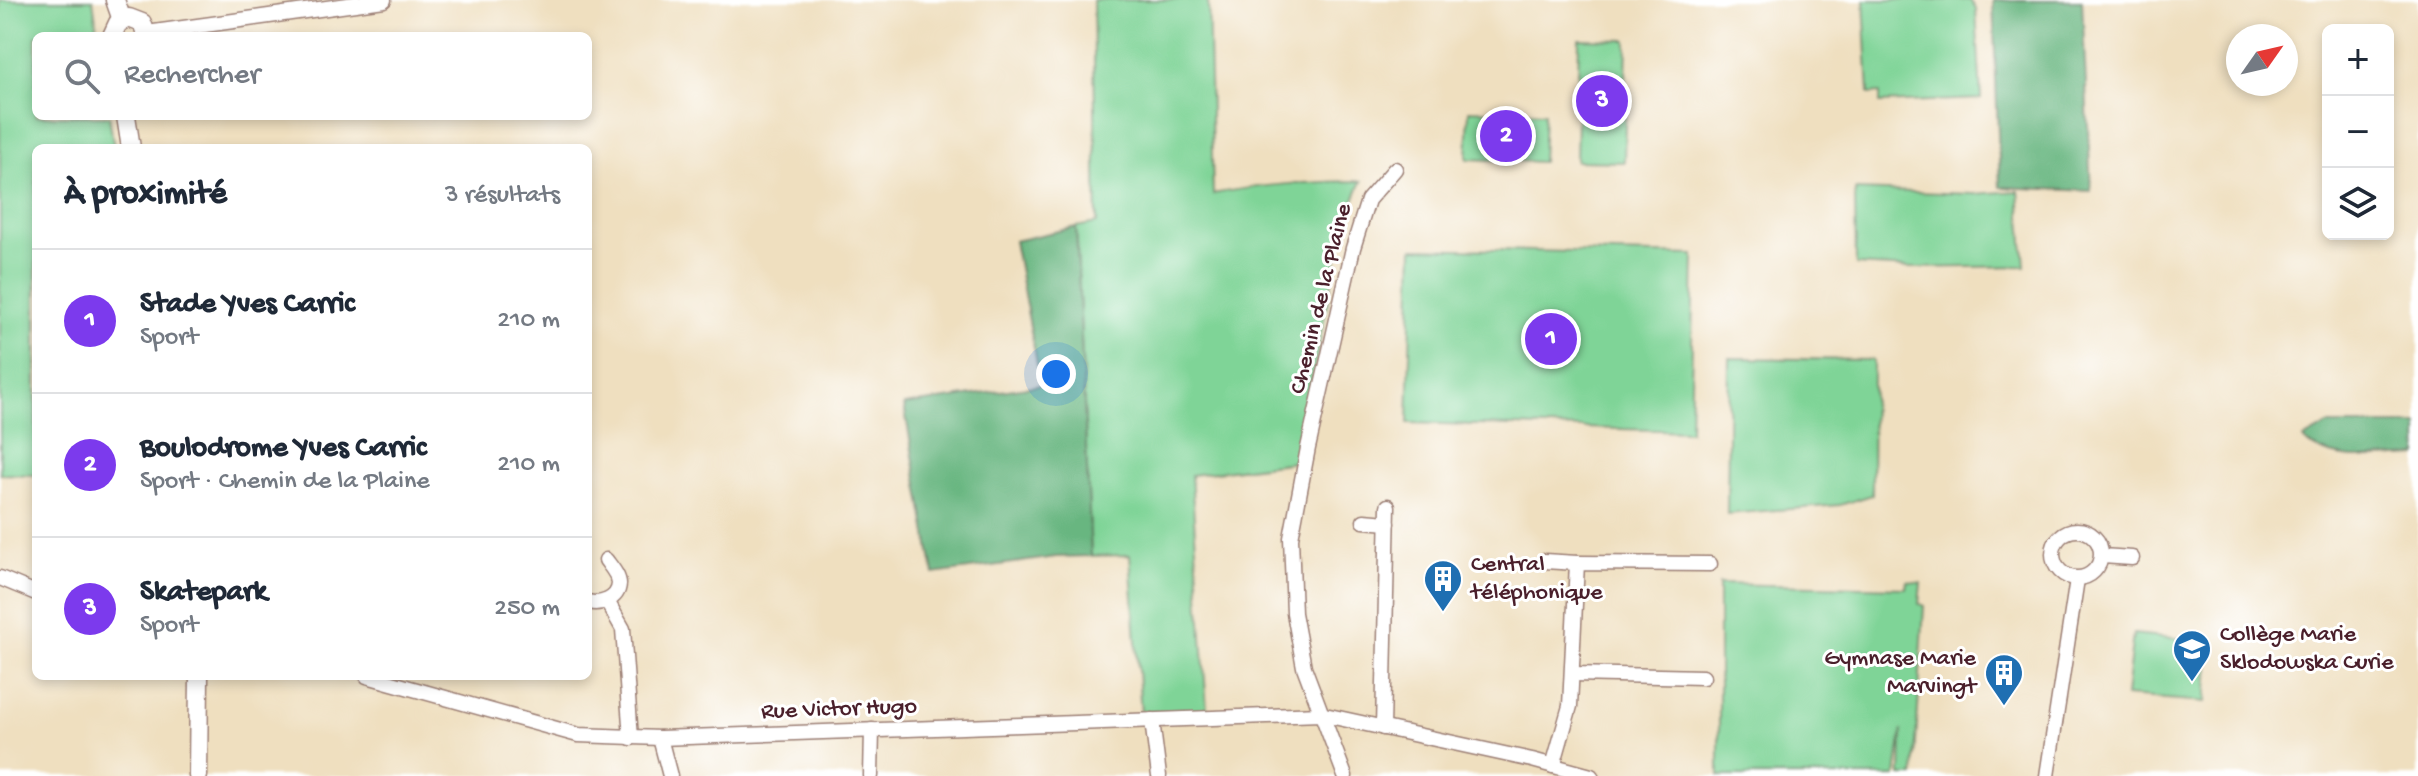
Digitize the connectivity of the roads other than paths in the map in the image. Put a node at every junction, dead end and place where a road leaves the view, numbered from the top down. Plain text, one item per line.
1 (115, 0) edge
2 (384, 0) edge
3 (348, 2) edge
4 (122, 20) junction
5 (113, 32) edge
6 (146, 32) edge
7 (160, 32) edge
8 (127, 120) edge
9 (130, 144) edge
10 (1395, 169) dead end
11 (1388, 506) dead end
12 (1364, 521) dead end
13 (1388, 523) junction
14 (2102, 556) junction
15 (2132, 558) dead end
16 (606, 560) dead end
17 (1544, 561) dead end
18 (1577, 563) junction
19 (1710, 564) dead end
20 (0, 578) edge
21 (2077, 579) junction
22 (32, 591) edge
23 (607, 601) junction
24 (592, 603) edge
25 (1573, 674) junction
26 (1703, 677) dead end
27 (199, 680) edge
28 (381, 680) edge
29 (1320, 714) junction
30 (1152, 720) junction
31 (1383, 728) junction
32 (872, 730) junction
33 (631, 738) junction
34 (660, 738) junction
35 (1553, 766) junction
36 (198, 776) edge
37 (670, 776) edge
38 (871, 776) edge
39 (1159, 776) edge
40 (1345, 776) edge
41 (1591, 776) edge
42 (2047, 776) edge

1 - 4 street
2 - 3 street
3 - 7 street
4 - 5 street
4 - 6 street
8 - 9 street
10 - 29 street, Chemin de la Plaine
11 - 13 street
12 - 13 street
13 - 31 street
14 - 15 street
14 - 21 street
14 - 21 street
16 - 23 street
17 - 18 street
18 - 19 street
18 - 25 street
20 - 22 street
21 - 42 street
23 - 24 street
23 - 33 street
25 - 26 street
25 - 35 street
27 - 36 street
28 - 33 street, Rue Victor Hugo
29 - 30 street, Rue Victor Hugo
29 - 31 street, Rue Victor Hugo
29 - 40 street, Chemin de la Plaine
30 - 32 street, Rue Victor Hugo
30 - 39 street
31 - 35 street, Rue Victor Hugo
32 - 34 street, Rue Victor Hugo
32 - 38 street
33 - 34 street, Rue Victor Hugo
34 - 37 street
35 - 41 street, Rue Victor Hugo

